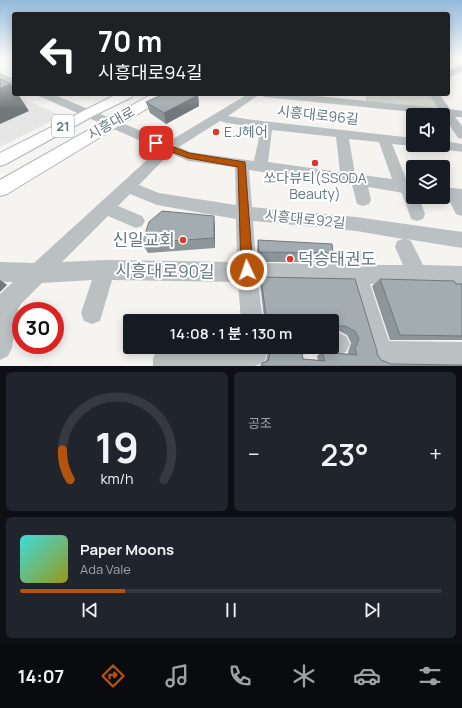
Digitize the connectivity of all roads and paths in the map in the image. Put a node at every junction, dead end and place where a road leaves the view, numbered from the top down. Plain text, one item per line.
1 (0, 76) edge
2 (12, 81) edge
3 (48, 96) edge
4 (123, 96) edge
5 (158, 96) edge
6 (252, 96) edge
7 (284, 96) edge
8 (435, 96) edge
9 (406, 108) edge
10 (443, 108) edge
11 (450, 112) edge
12 (88, 113) junction
13 (462, 114) edge
14 (220, 116) junction
15 (450, 118) edge
16 (111, 123) junction
17 (267, 126) junction
18 (342, 134) junction
19 (462, 135) edge
20 (384, 139) junction
21 (406, 141) edge
22 (450, 146) edge
23 (168, 148) junction
24 (462, 148) edge
25 (0, 160) edge
26 (242, 164) junction
27 (260, 167) junction
28 (354, 180) junction
29 (406, 184) edge
30 (128, 186) junction
31 (406, 188) edge
32 (0, 189) edge
33 (453, 194) edge
34 (363, 200) dead end
35 (414, 204) edge
36 (105, 208) junction
37 (462, 209) edge
38 (244, 213) junction
39 (417, 214) dead end
40 (136, 221) dead end
41 (462, 240) edge
42 (404, 247) dead end
43 (358, 269) junction
44 (105, 270) junction
45 (0, 272) edge
46 (248, 272) junction
47 (36, 273) junction
48 (417, 275) junction
49 (462, 276) edge
50 (17, 292) junction
51 (0, 309) edge
52 (92, 313) dead end
53 (251, 314) edge
54 (0, 348) edge
55 (462, 354) edge
56 (255, 356) edge
57 (165, 366) edge

1 - 2 street
3 - 12 street
4 - 12 main road, 시흥대로 / 21
5 - 16 main road, 시흥대로 / 21
6 - 14 street
7 - 9 street
8 - 10 street
11 - 13 street
12 - 16 street
12 - 25 main road, 시흥대로 / 21
14 - 17 street, 시흥대로96길
14 - 23 street
15 - 19 street
16 - 23 street
16 - 32 main road, 시흥대로 / 21
17 - 18 street, 시흥대로96길
17 - 27 street
18 - 20 street, 시흥대로96길
18 - 28 street
20 - 21 street, 시흥대로96길
20 - 29 street
22 - 24 street
23 - 26 street
23 - 30 street
26 - 27 street
26 - 38 street
27 - 28 street
28 - 31 street
28 - 34 street
30 - 36 street
30 - 38 street, 시흥대로92길
33 - 37 street
35 - 39 street
36 - 40 street
36 - 47 street
38 - 41 street, 시흥대로92길
38 - 46 street
42 - 48 street
43 - 46 street, 시흥대로90길
43 - 48 street, 시흥대로90길
43 - 55 street
44 - 46 street, 시흥대로90길
44 - 47 street, 시흥대로90길
44 - 52 street, 시흥대로90길
45 - 47 street, 시흥대로90길
46 - 53 street
47 - 50 street
48 - 49 street, 시흥대로90길
50 - 51 street
50 - 54 street
56 - 57 street

